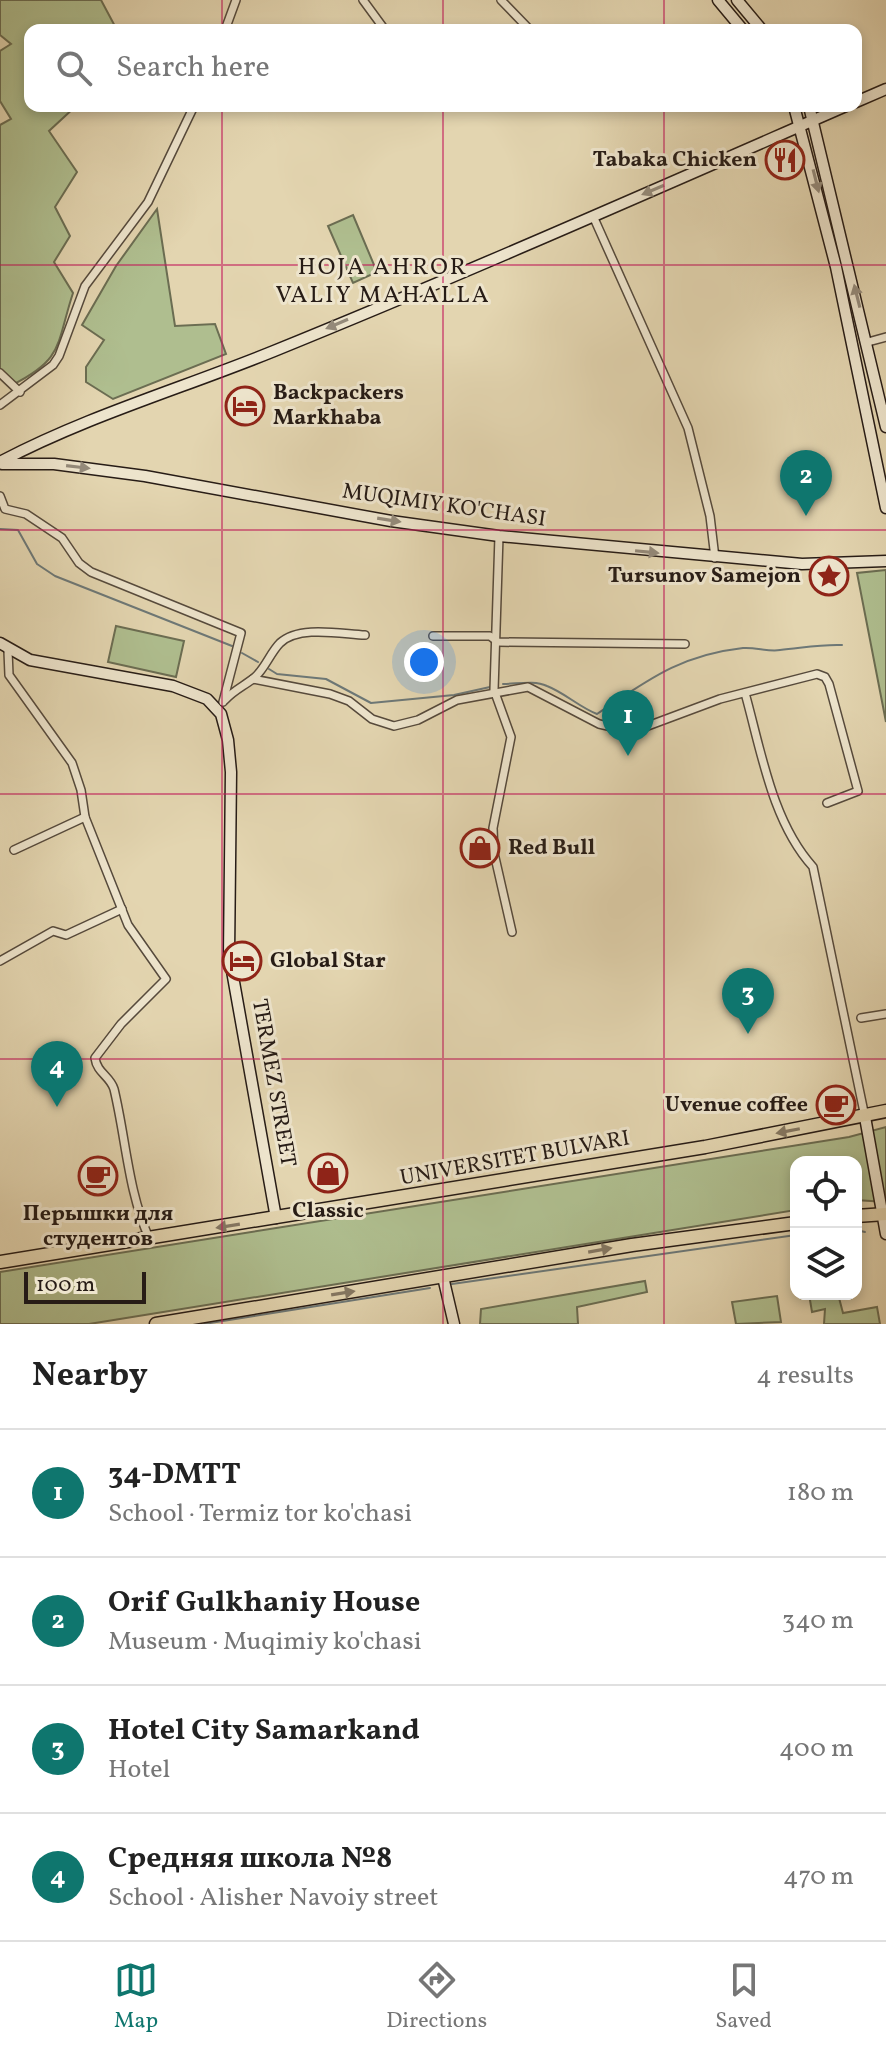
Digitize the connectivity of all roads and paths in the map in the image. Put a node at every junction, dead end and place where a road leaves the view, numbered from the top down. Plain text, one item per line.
1 (236, 0) edge
2 (363, 0) edge
3 (501, 0) edge
4 (718, 0) edge
5 (737, 0) edge
6 (227, 24) edge
7 (381, 24) edge
8 (524, 24) edge
9 (738, 24) edge
10 (757, 24) edge
11 (886, 89) edge
12 (862, 99) edge
13 (191, 112) edge
14 (797, 112) edge
15 (812, 112) edge
16 (833, 112) edge
17 (815, 120) junction
18 (802, 125) junction
19 (593, 216) junction
20 (886, 337) edge
21 (868, 342) junction
22 (0, 373) edge
23 (20, 392) junction
24 (0, 405) edge
25 (886, 427) edge
26 (0, 463) edge
27 (0, 496) edge
28 (886, 508) edge
29 (499, 536) junction
30 (715, 558) junction
31 (886, 561) edge
32 (365, 635) dead end
33 (433, 636) dead end
34 (498, 642) junction
35 (685, 644) dead end
36 (4, 647) edge
37 (253, 679) junction
38 (494, 690) junction
39 (745, 693) junction
40 (220, 704) junction
41 (827, 803) dead end
42 (85, 817) junction
43 (14, 850) dead end
44 (122, 909) junction
45 (512, 932) dead end
46 (0, 961) edge
47 (886, 1014) edge
48 (861, 1018) dead end
49 (886, 1111) edge
50 (865, 1117) junction
51 (885, 1214) edge
52 (862, 1216) edge
53 (276, 1218) junction
54 (790, 1224) edge
55 (886, 1234) edge
56 (149, 1238) junction
57 (0, 1262) edge
58 (443, 1277) junction
59 (156, 1324) edge
60 (454, 1324) edge

1 - 6 street
2 - 7 street
3 - 8 street
4 - 9 main road
5 - 10 main road
11 - 12 main road
13 - 23 street
14 - 18 main road
15 - 17 main road
16 - 17 main road
17 - 18 main road
21 -> 17 main road
18 -> 19 main road
18 -> 28 main road
19 -> 26 main road
19 - 30 street
20 - 21 street
21 - 25 main road
22 - 23 street
23 - 24 street
26 -> 29 main road, MUQIMIY KO'CHASI
27 - 40 street
29 -> 30 main road, MUQIMIY KO'CHASI
29 - 34 street
30 - 31 main road, MUQIMIY KO'CHASI
32 - 37 street
33 - 34 street
34 - 35 street
34 - 38 street
36 - 40 main road
36 - 42 street
37 - 38 street
37 - 40 street
38 - 39 street
38 - 45 street
39 - 41 street
39 - 50 street
40 - 53 main road, TERMEZ STREET
42 - 43 street
42 - 44 street
44 - 46 street
44 - 56 street
47 - 48 street
49 - 50 main road, UNIVERSITET BULVARI
50 - 51 main road
50 -> 53 main road, UNIVERSITET BULVARI
51 - 52 main road
51 - 55 main road
53 -> 56 main road, UNIVERSITET BULVARI
58 -> 54 main road
56 - 57 main road, UNIVERSITET BULVARI
59 -> 58 main road
58 - 60 main road

